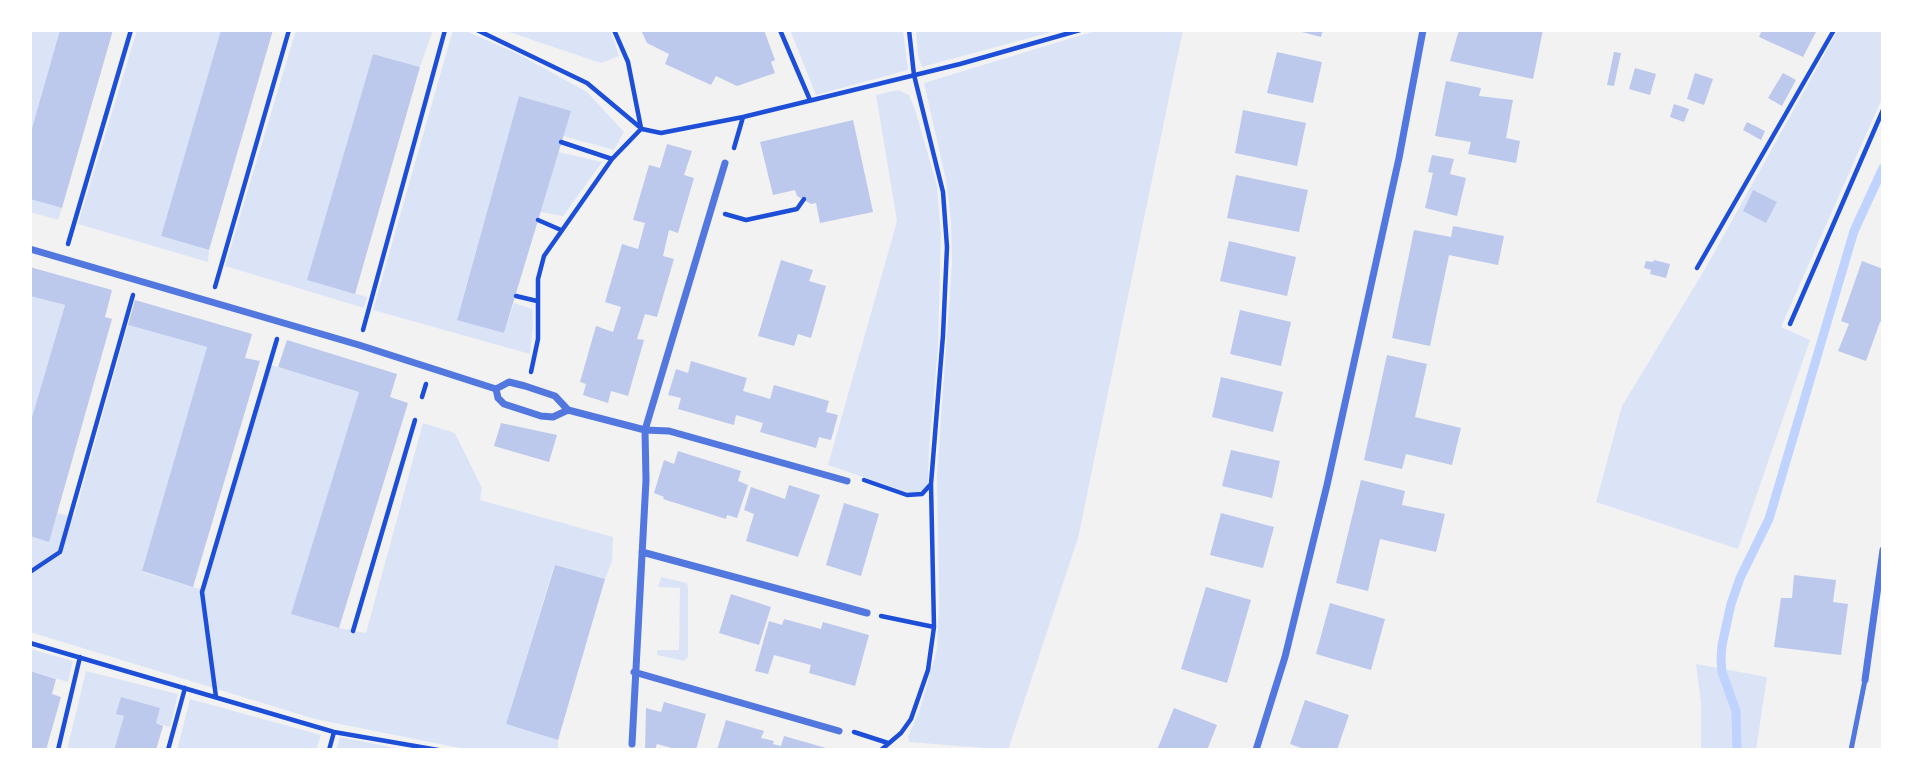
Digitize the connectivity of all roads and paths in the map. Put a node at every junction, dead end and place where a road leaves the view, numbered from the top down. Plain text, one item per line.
1 (131, 30) edge
2 (289, 30) edge
3 (445, 30) edge
4 (477, 30) edge
5 (614, 30) edge
6 (780, 30) edge
7 (909, 30) edge
8 (1080, 30) edge
9 (1423, 30) edge
10 (1834, 30) edge
11 (914, 75) junction
12 (810, 100) junction
13 (1883, 110) edge
14 (743, 117) junction
15 (642, 129) junction
16 (561, 142) dead end
17 (612, 159) junction
18 (725, 163) joint
19 (804, 199) dead end
20 (719, 213) dead end
21 (538, 220) dead end
22 (561, 230) junction
23 (30, 249) edge
24 (64, 258) junction
25 (1697, 268) dead end
26 (138, 281) junction
27 (516, 296) dead end
28 (211, 301) junction
29 (537, 301) junction
30 (282, 322) junction
31 (1790, 324) dead end
32 (359, 345) junction
33 (525, 386) junction
34 (496, 389) junction
35 (568, 410) junction
36 (415, 420) dead end
37 (645, 430) junction
38 (846, 481) joint
39 (931, 484) junction
40 (1883, 550) edge
41 (642, 552) junction
42 (30, 572) edge
43 (867, 613) joint
44 (934, 627) junction
45 (353, 631) dead end
46 (30, 643) edge
47 (80, 657) junction
48 (634, 672) junction
49 (1866, 680) joint
50 (185, 688) junction
51 (216, 697) junction
52 (839, 731) joint
53 (334, 732) junction
54 (888, 743) junction
55 (632, 744) dead end
56 (58, 750) edge
57 (168, 750) edge
58 (329, 750) edge
59 (438, 750) edge
60 (881, 750) edge
61 (1256, 750) edge
62 (1851, 750) edge

1 - 24 path
2 - 28 path
3 - 32 path
4 - 15 path
5 - 15 path
6 - 12 path
7 - 11 path
8 - 11 path
9 - 61 street
10 - 25 path
11 - 12 path
11 - 39 path
12 - 14 path
13 - 31 path
14 - 15 path
14 - 18 path
15 - 17 path
16 - 17 path
17 - 22 path
18 - 37 street
19 - 20 path
21 - 22 path
22 - 29 path
23 - 24 street
24 - 26 street
26 - 28 street
26 - 42 path
27 - 29 path
28 - 30 street
29 - 33 path
30 - 32 street
30 - 51 path
32 - 34 street
33 - 34 street
33 - 35 street
34 - 35 street
35 - 37 street
36 - 45 path
37 - 38 street
37 - 41 street
38 - 39 path
39 - 44 path
40 - 49 street
41 - 43 street
41 - 48 street
43 - 44 path
44 - 54 path
46 - 47 path
47 - 50 path
47 - 56 path
48 - 52 street
48 - 55 street
49 - 62 lane
50 - 51 path
50 - 57 path
51 - 53 path
52 - 54 path
53 - 58 path
53 - 59 path
54 - 60 path

